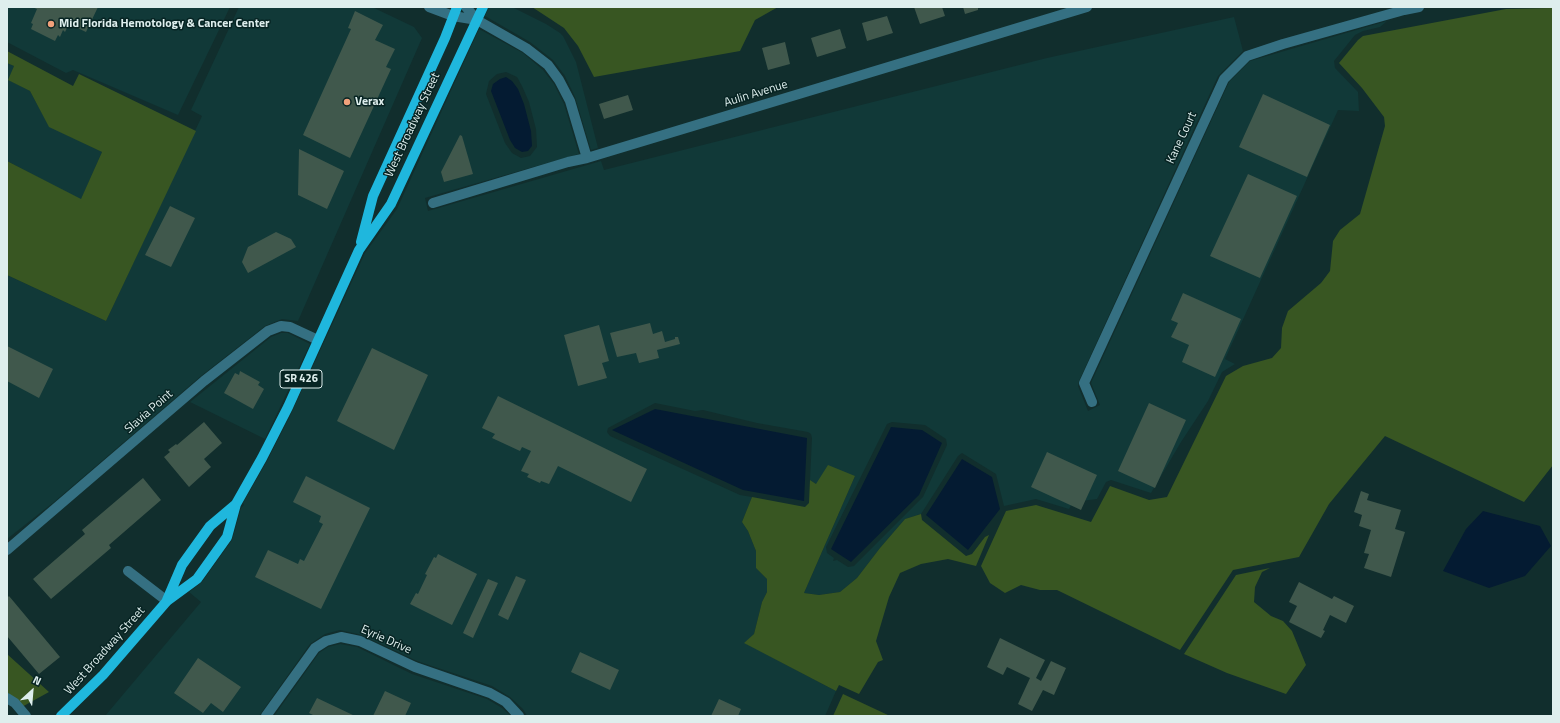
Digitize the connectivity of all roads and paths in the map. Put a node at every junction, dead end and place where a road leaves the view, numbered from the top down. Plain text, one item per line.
1 (428, 7) edge
2 (466, 7) edge
3 (483, 7) edge
4 (1087, 7) edge
5 (1419, 7) edge
6 (1072, 9) edge
7 (455, 11) edge
8 (477, 20) junction
9 (586, 158) junction
10 (433, 203) dead end
11 (359, 250) junction
12 (318, 340) junction
13 (1092, 402) dead end
14 (236, 504) junction
15 (7, 550) edge
16 (128, 571) dead end
17 (167, 601) junction
18 (7, 698) edge
19 (26, 716) edge
20 (62, 716) edge
21 (266, 716) edge
22 (519, 716) edge

1 - 7 street
2 - 8 street
3 - 8 main road, West Broadway Street / SR 426
4 - 6 street, Aulin Avenue
5 - 13 street, Kane Court
6 - 9 street, Aulin Avenue
7 - 8 street
7 - 11 main road, West Broadway Street / SR 426
8 - 9 street
8 - 11 main road, West Broadway Street / SR 426
9 - 10 street, Aulin Avenue
11 - 12 main road, West Broadway Street / SR 426
12 - 14 main road, West Broadway Street / SR 426
12 - 15 street, Slavia Point
14 - 17 main road, West Broadway Street / SR 426
14 - 17 main road, West Broadway Street / SR 426
16 - 17 street
17 - 20 main road, West Broadway Street / SR 426
18 - 19 street
21 - 22 street, Eyrie Drive

